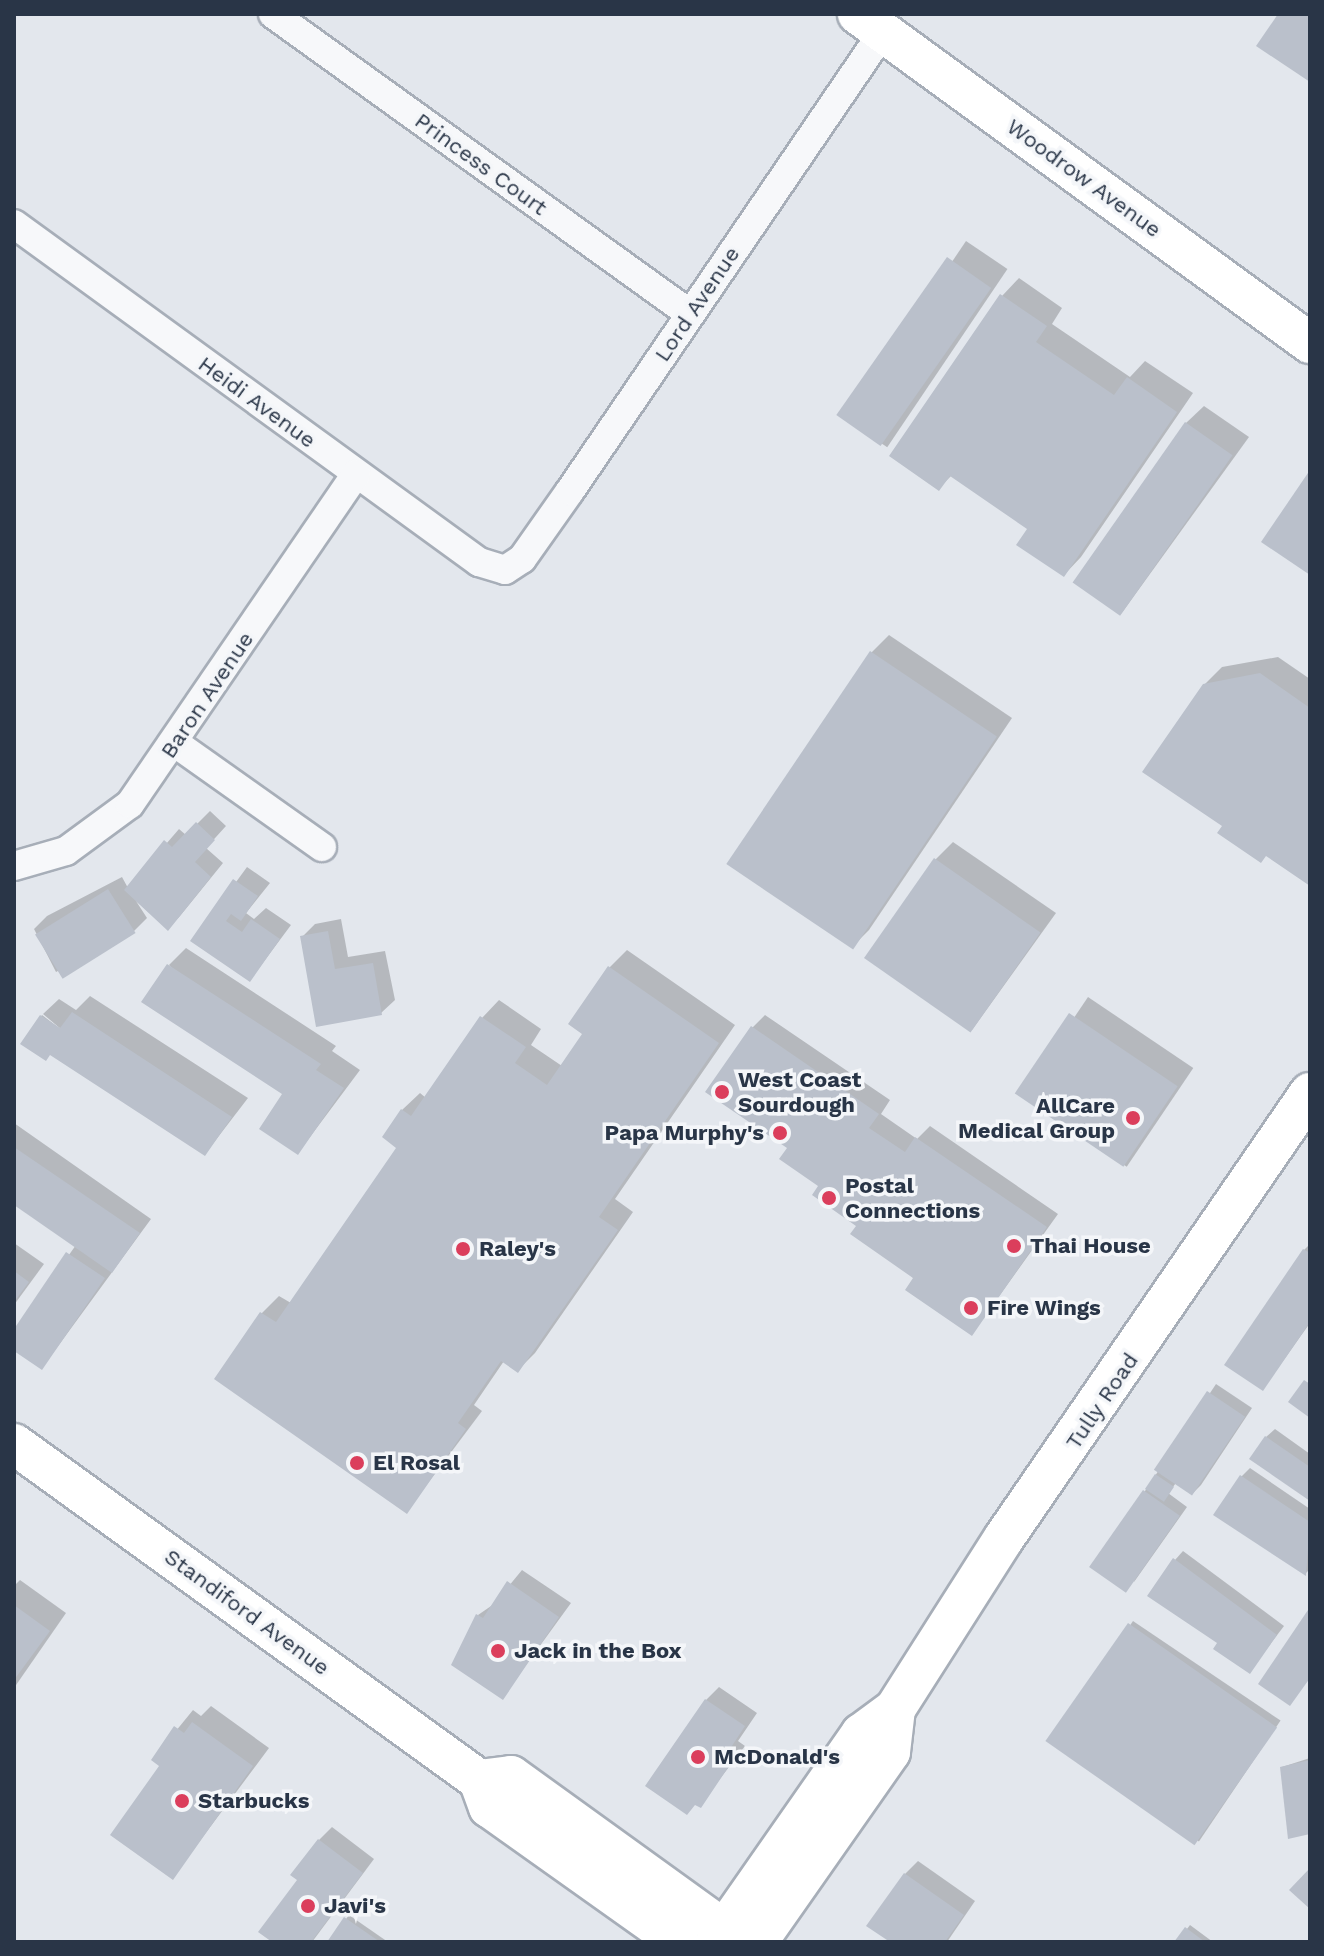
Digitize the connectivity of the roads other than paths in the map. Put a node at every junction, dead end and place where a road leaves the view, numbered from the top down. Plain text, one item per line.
1 (273, 14) edge
2 (870, 23) edge
3 (14, 224) edge
4 (690, 314) junction
5 (1310, 343) edge
6 (356, 474) junction
7 (505, 570) joint
8 (175, 743) junction
9 (322, 847) dead end
10 (14, 866) edge
11 (1310, 1093) edge
12 (14, 1444) edge
13 (479, 1780) junction
14 (735, 1939) edge
15 (679, 1942) edge

1 - 4 street, Princess Court
2 - 4 street, Lord Avenue
2 - 5 main road, Woodrow Avenue
3 - 6 street, Heidi Avenue
4 - 7 street, Lord Avenue
6 - 7 street, Heidi Avenue
6 - 8 street, Baron Avenue
8 - 9 street
8 - 10 street, Baron Avenue
11 - 14 main road, Tully Road
12 - 13 main road, Standiford Avenue
13 - 14 main road
13 - 15 main road, Standiford Avenue

